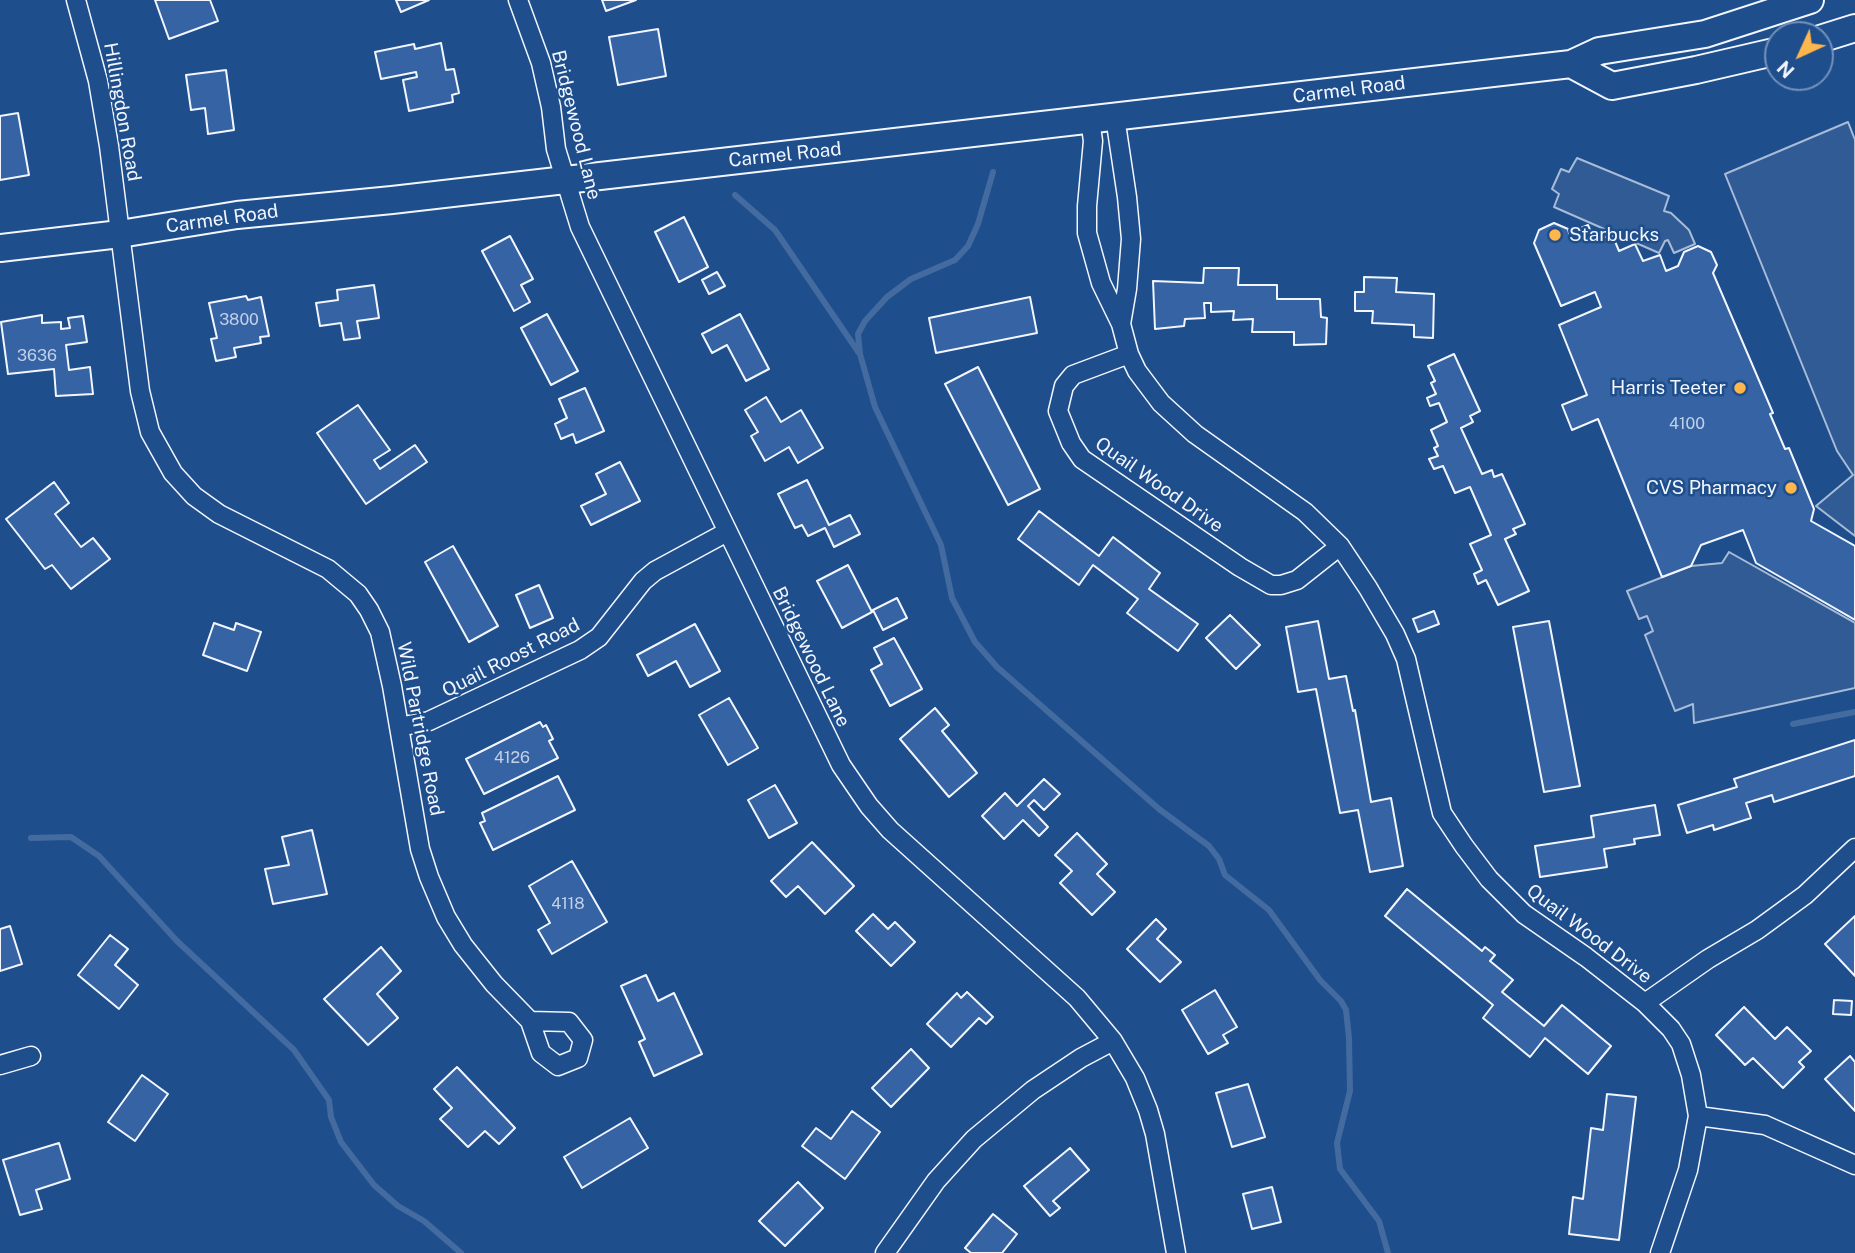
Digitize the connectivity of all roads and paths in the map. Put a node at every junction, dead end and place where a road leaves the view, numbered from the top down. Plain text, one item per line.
1 (76, 0) edge
2 (518, 0) edge
3 (1811, 0) edge
4 (1855, 28) edge
5 (1834, 35) edge
6 (1764, 54) edge
7 (1571, 64) junction
8 (1102, 119) junction
9 (565, 180) junction
10 (120, 233) junction
11 (0, 248) edge
12 (1121, 324) junction
13 (1129, 354) junction
14 (727, 532) junction
15 (1340, 546) junction
16 (399, 727) junction
17 (1855, 848) edge
18 (1645, 1003) junction
19 (530, 1021) dead end
20 (1113, 1041) junction
21 (31, 1056) dead end
22 (0, 1065) edge
23 (1698, 1116) junction
24 (1855, 1165) edge
25 (885, 1253) edge
26 (1176, 1253) edge
27 (1660, 1253) edge

1 - 10 street, Hillingdon Road
2 - 9 street, Bridgewood Lane
3 - 7 main road, Carmel Road
4 - 5 main road
6 - 7 main road
7 - 8 main road, Carmel Road
8 - 9 main road, Carmel Road
8 - 12 street, Quail Wood Drive
8 - 12 street, Quail Wood Drive
9 - 10 main road, Carmel Road
9 - 14 street, Bridgewood Lane
10 - 11 main road, Carmel Road
10 - 16 street, Wild Partridge Road
12 - 13 street, Quail Wood Drive
13 - 15 street, Quail Wood Drive
13 - 15 street, Quail Wood Drive
14 - 16 street, Quail Roost Road
14 - 20 street, Bridgewood Lane
15 - 18 street, Quail Wood Drive
16 - 19 street, Wild Partridge Road
17 - 18 street
18 - 23 street, Quail Wood Drive
20 - 25 street
20 - 26 street, Bridgewood Lane
21 - 22 street
23 - 24 street
23 - 27 street, Quail Wood Drive

